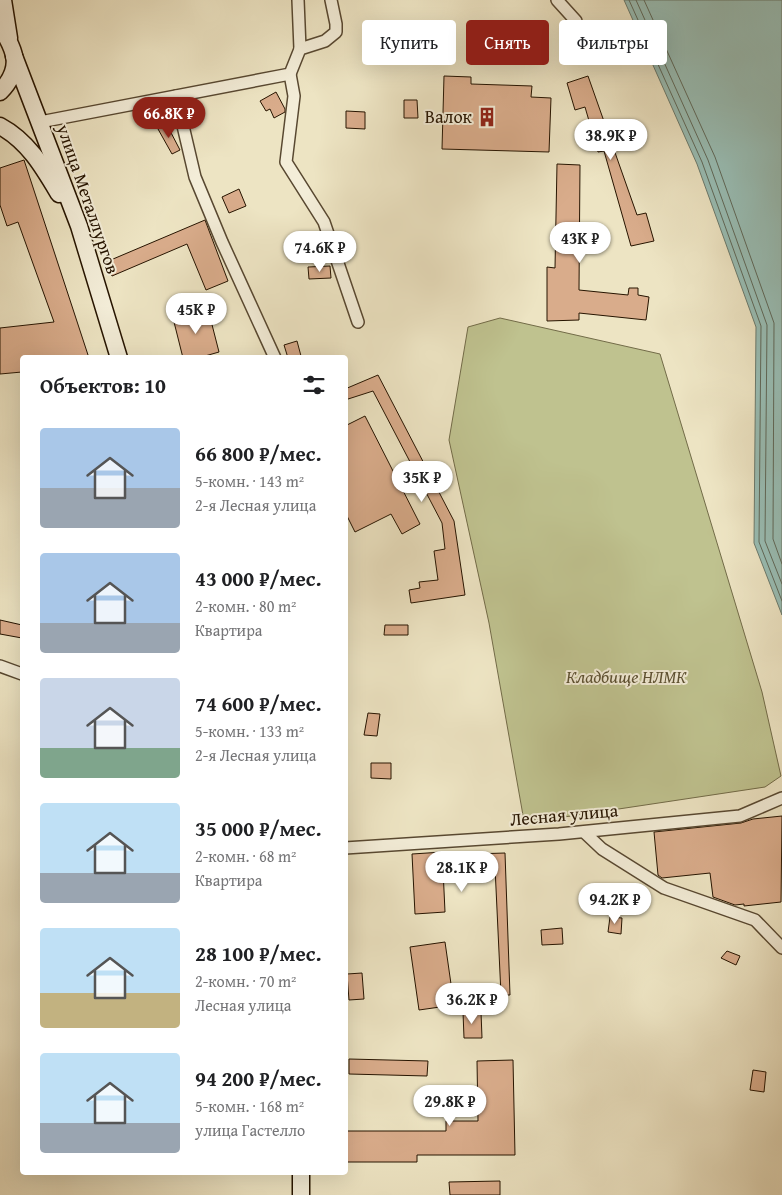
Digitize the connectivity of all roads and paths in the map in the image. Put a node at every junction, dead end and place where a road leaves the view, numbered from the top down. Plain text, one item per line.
1 (4, 0) edge
2 (298, 0) edge
3 (331, 0) edge
4 (557, 0) edge
5 (575, 20) edge
6 (0, 26) edge
7 (12, 48) junction
8 (300, 49) junction
9 (290, 74) junction
10 (0, 92) edge
11 (176, 96) junction
12 (40, 122) junction
13 (0, 126) edge
14 (79, 226) junction
15 (358, 322) dead end
16 (118, 355) edge
17 (274, 355) edge
18 (0, 666) edge
19 (20, 673) edge
20 (782, 798) edge
21 (584, 832) junction
22 (348, 848) edge
23 (782, 948) edge
24 (301, 1175) edge
25 (301, 1195) edge

1 - 7 main road, улица Металлургов
2 - 8 street
3 - 8 street
4 - 5 street
6 - 7 main road
7 - 10 main road
7 - 12 main road, улица Металлургов
8 - 9 street
9 - 11 street
9 - 15 street
11 - 12 street
11 - 17 street
12 - 14 main road, улица Металлургов
13 - 14 main road
14 - 16 main road, улица Металлургов
18 - 19 street
20 - 21 street, Лесная улица
21 - 22 street, Лесная улица
21 - 23 street
24 - 25 main road

